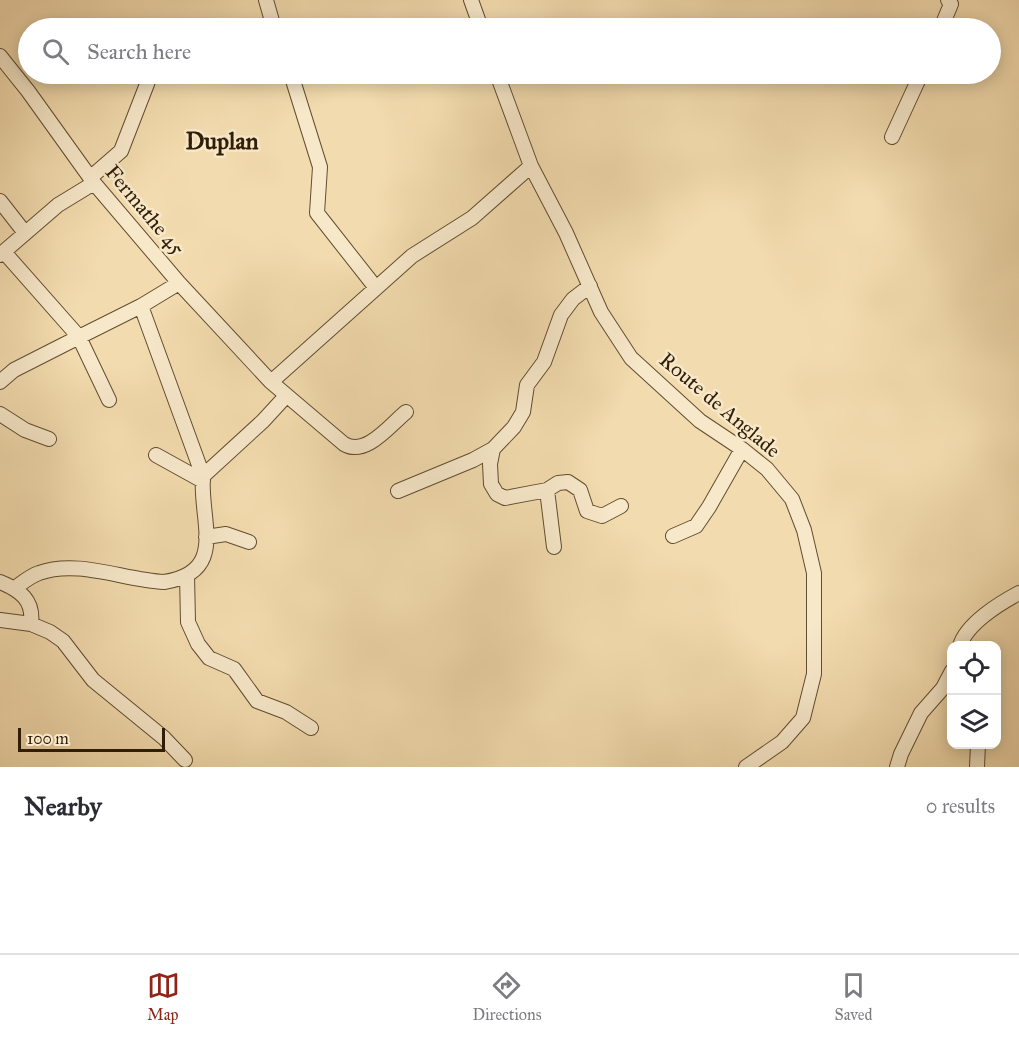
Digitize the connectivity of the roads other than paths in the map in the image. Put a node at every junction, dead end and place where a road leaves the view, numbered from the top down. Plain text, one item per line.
1 (266, 0) edge
2 (471, 0) edge
3 (948, 0) edge
4 (271, 18) edge
5 (477, 18) edge
6 (946, 18) edge
7 (0, 56) edge
8 (18, 78) edge
9 (22, 84) edge
10 (147, 84) edge
11 (294, 84) edge
12 (501, 84) edge
13 (916, 84) edge
14 (892, 137) dead end
15 (531, 166) junction
16 (92, 181) junction
17 (0, 201) edge
18 (25, 233) junction
19 (2, 254) edge
20 (179, 283) junction
21 (590, 286) junction
22 (376, 288) junction
23 (141, 306) junction
24 (79, 337) junction
25 (0, 382) edge
26 (271, 382) junction
27 (286, 396) junction
28 (109, 400) dead end
29 (406, 412) dead end
30 (0, 414) edge
31 (49, 440) dead end
32 (493, 449) junction
33 (742, 449) junction
34 (156, 455) dead end
35 (203, 479) junction
36 (547, 490) junction
37 (398, 491) dead end
38 (621, 506) dead end
39 (673, 536) dead end
40 (206, 537) junction
41 (249, 542) dead end
42 (554, 547) dead end
43 (186, 575) junction
44 (0, 582) edge
45 (15, 588) junction
46 (1019, 593) edge
47 (0, 620) edge
48 (31, 624) junction
49 (961, 641) edge
50 (947, 692) edge
51 (311, 728) dead end
52 (978, 749) edge
53 (185, 760) dead end
54 (746, 767) edge
55 (897, 767) edge
56 (977, 767) edge

1 - 4 street
2 - 5 street
3 - 6 street
7 - 8 street, Fermathe 45
9 - 16 street, Fermathe 45
10 - 16 street
11 - 22 street
12 - 15 street, Route de Anglade
13 - 14 street
15 - 21 street, Route de Anglade
15 - 22 street
16 - 18 street
16 - 20 street, Fermathe 45
17 - 18 street
18 - 19 street
19 - 24 street
20 - 23 street
20 - 26 street, Fermathe 45
21 - 32 street
21 - 33 street, Route de Anglade
22 - 26 street
23 - 24 street
23 - 35 street
24 - 25 street
24 - 28 street
26 - 27 street, Fermathe 45
27 - 29 street, Fermathe 45
27 - 35 street
30 - 31 street
32 - 36 street
32 - 37 street
33 - 39 street
33 - 54 street, Route de Anglade
34 - 35 street
35 - 40 street
36 - 38 street
36 - 42 street
40 - 41 street
40 - 43 street
43 - 45 street
43 - 51 street
44 - 45 street
45 - 48 street
46 - 49 street
47 - 48 street
48 - 53 street
50 - 55 street
52 - 56 street

